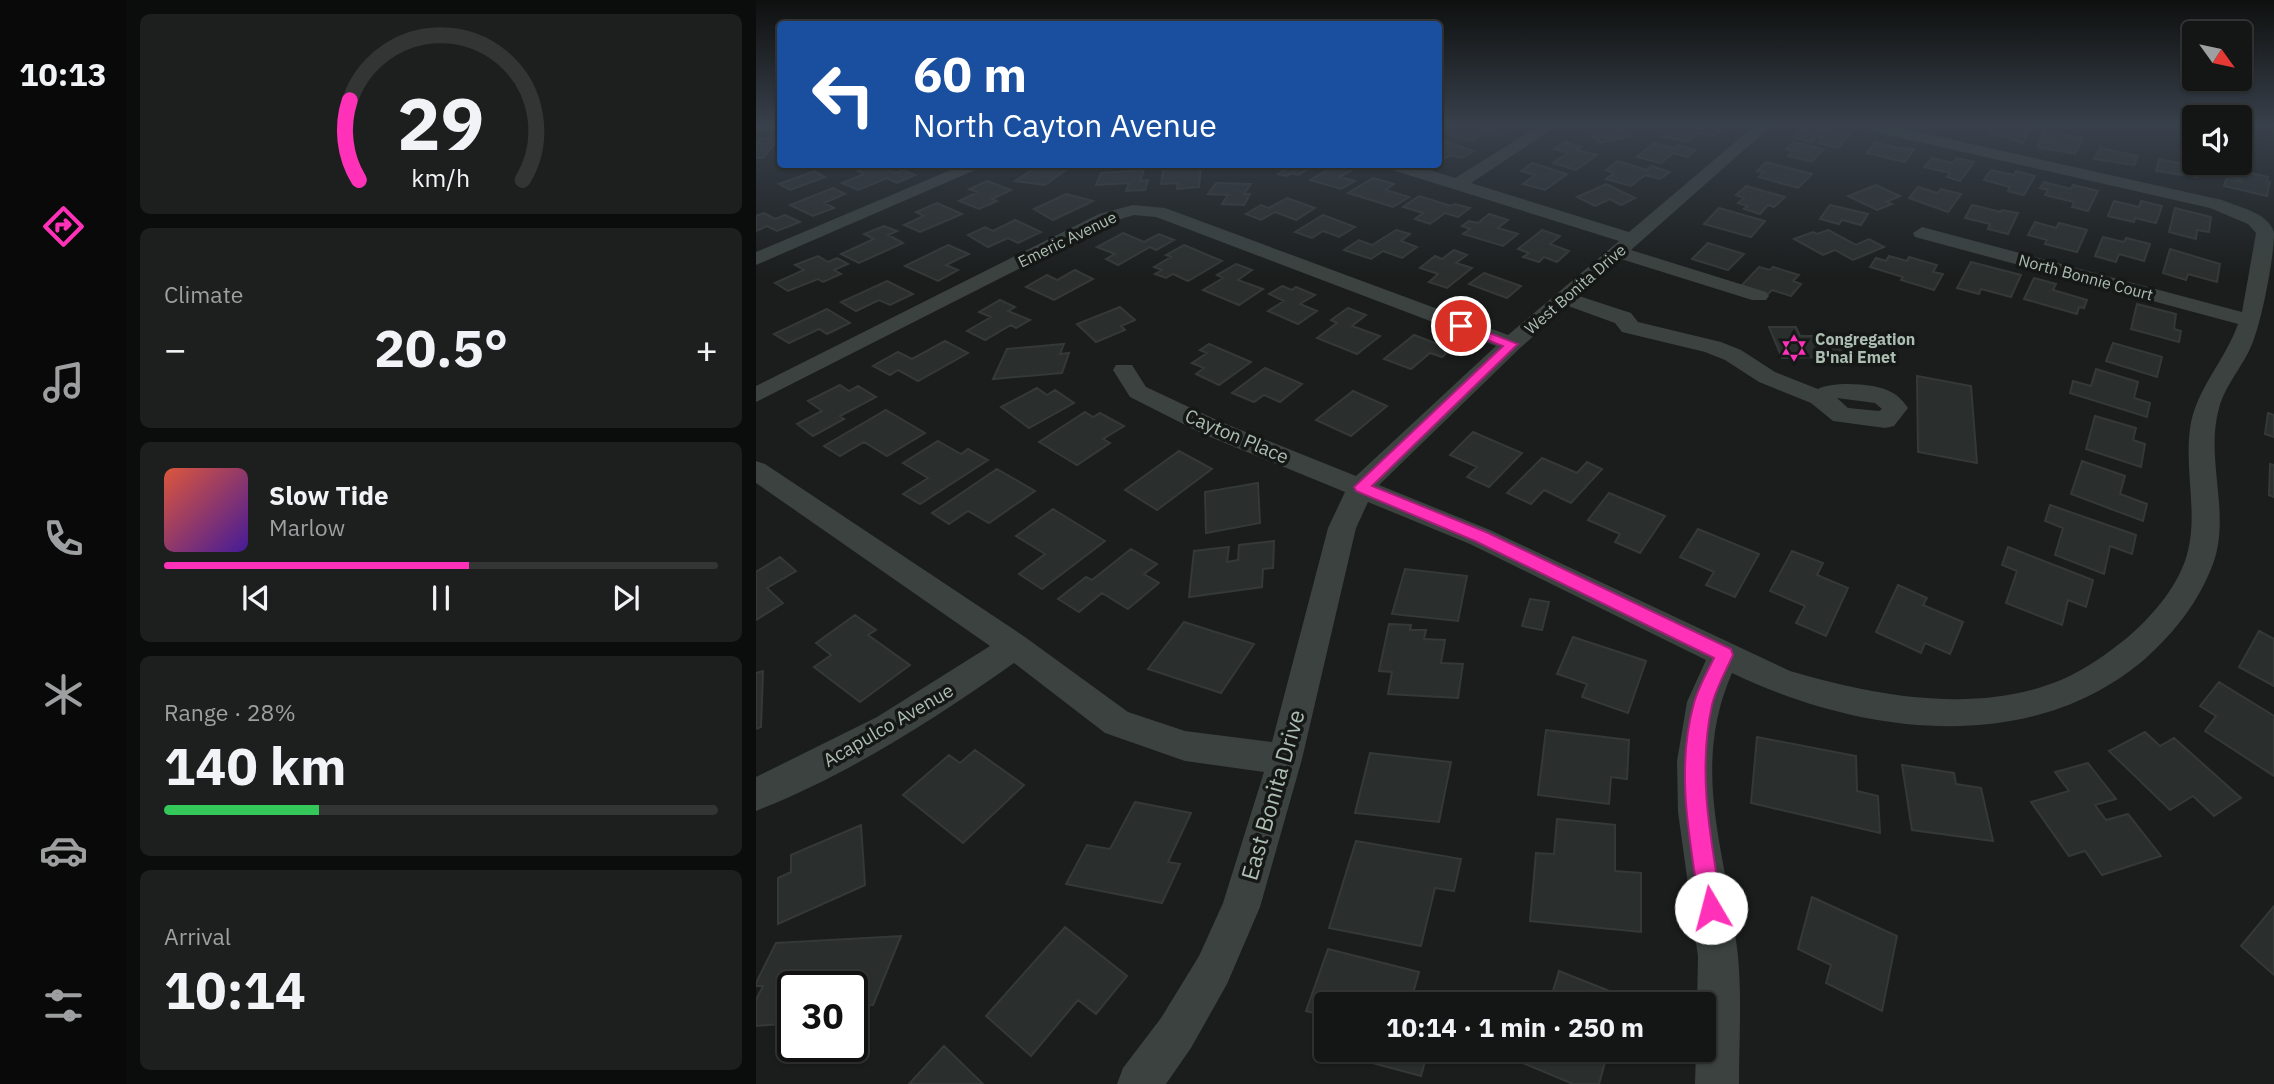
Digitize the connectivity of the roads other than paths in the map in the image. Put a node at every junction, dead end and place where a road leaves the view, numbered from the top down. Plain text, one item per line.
1 (951, 177) edge
2 (1430, 177) edge
3 (1469, 177) edge
4 (1704, 177) edge
5 (2095, 177) edge
6 (1456, 185) junction
7 (1922, 233) dead end
8 (1625, 245) junction
9 (756, 259) edge
10 (1759, 296) dead end
11 (1565, 298) junction
12 (2251, 321) junction
13 (1511, 344) junction
14 (1124, 370) dead end
15 (756, 396) edge
16 (1819, 398) dead end
17 (756, 470) edge
18 (1362, 487) junction
19 (1014, 646) junction
20 (1724, 655) junction
21 (1285, 759) junction
22 (756, 794) edge
23 (1139, 1084) edge
24 (1717, 1084) edge

1 - 9 street
2 - 6 street
3 - 6 street
4 - 8 street, West Bonita Drive
5 - 12 street, Cayton Place
6 - 8 street
7 - 12 street, North Bonnie Court
8 - 10 street
8 - 11 street, West Bonita Drive
11 - 13 street, West Bonita Drive
11 - 16 street
12 - 20 street, Cayton Place
13 - 15 street, Emeric Avenue
13 - 18 street, West Bonita Drive
14 - 18 street, Cayton Place
17 - 19 street
18 - 20 street, Cayton Place
18 - 21 street, East Bonita Drive
19 - 21 street
19 - 22 street, Acapulco Avenue
20 - 24 street
21 - 23 street, East Bonita Drive

